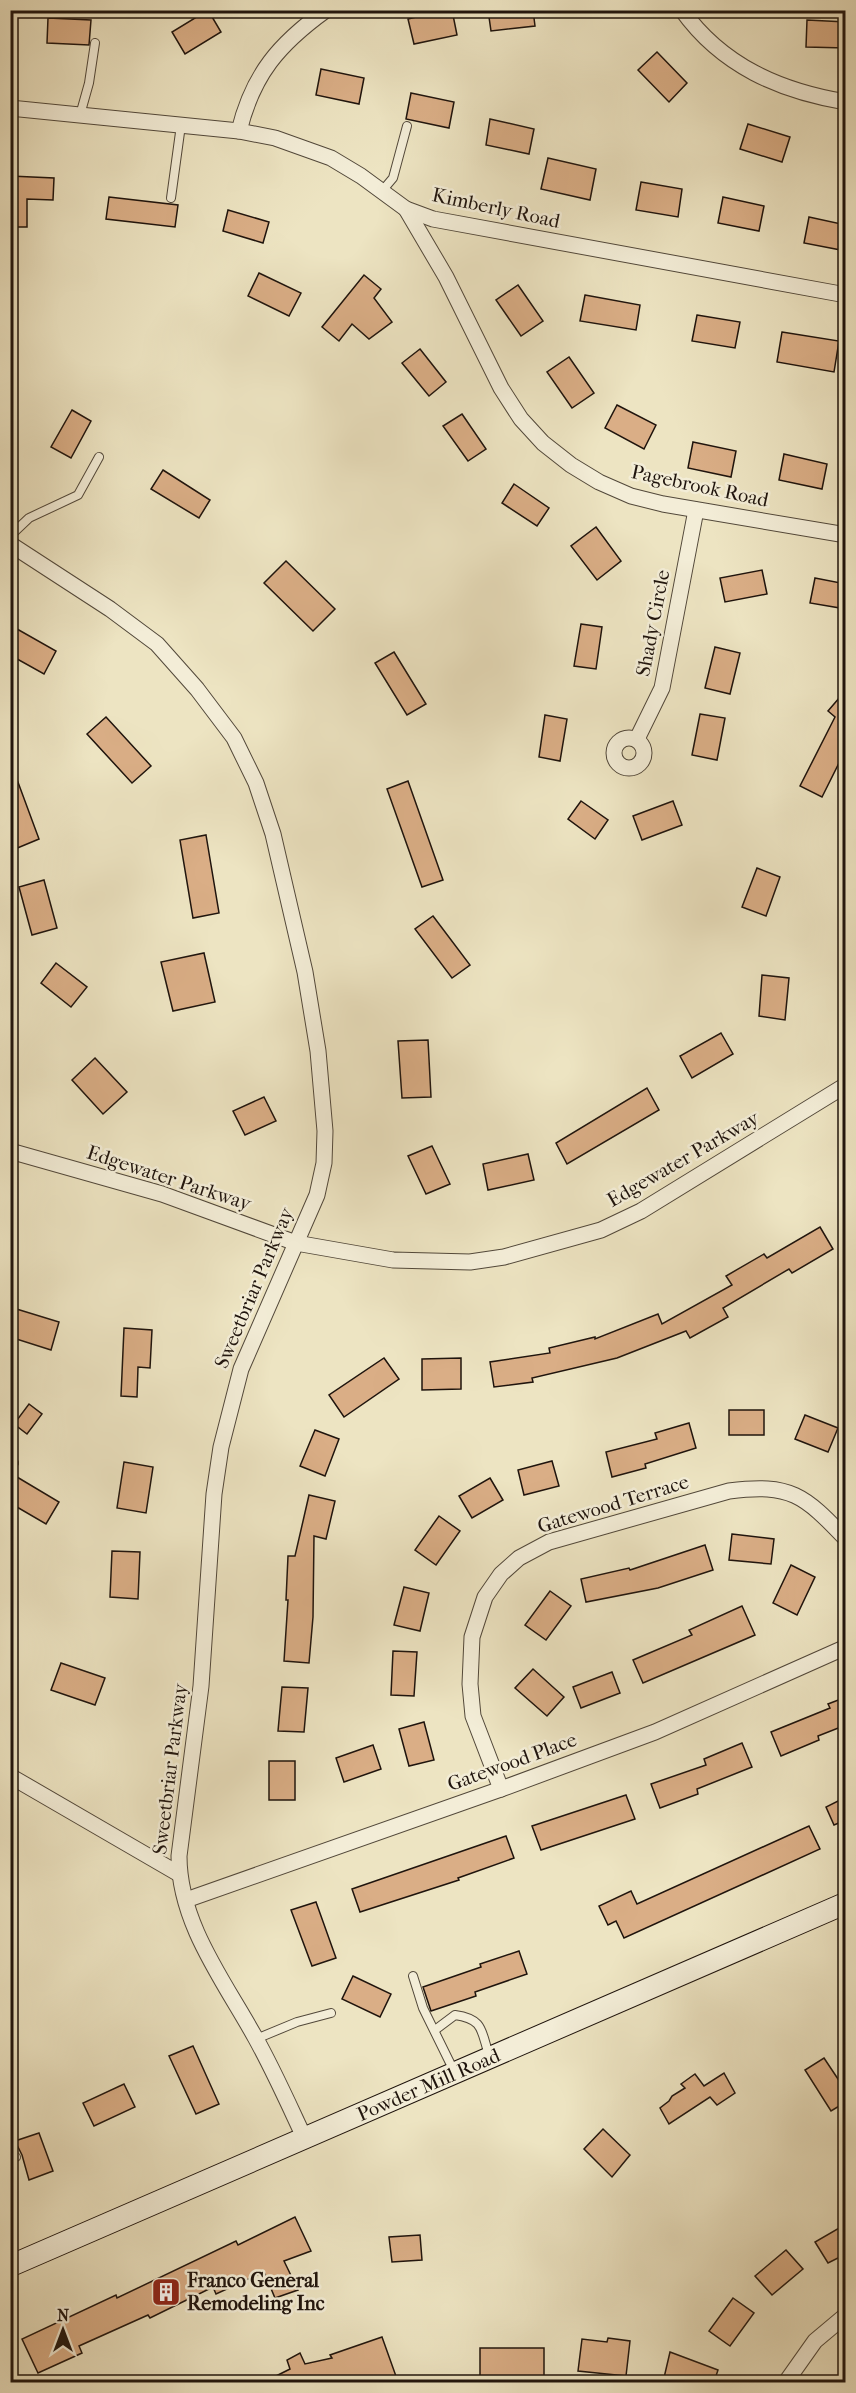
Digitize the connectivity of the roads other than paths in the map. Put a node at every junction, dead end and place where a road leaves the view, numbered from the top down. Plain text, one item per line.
1 (326, 10) edge
2 (682, 10) edge
3 (95, 44) dead end
4 (846, 102) edge
5 (10, 108) edge
6 (80, 115) junction
7 (182, 125) junction
8 (407, 126) dead end
9 (239, 131) junction
10 (382, 190) junction
11 (171, 198) dead end
12 (406, 209) junction
13 (846, 295) edge
14 (99, 457) dead end
15 (696, 510) junction
16 (846, 535) edge
17 (10, 536) edge
18 (10, 543) edge
19 (637, 739) dead end
20 (846, 1085) edge
21 (10, 1151) edge
22 (296, 1243) junction
23 (846, 1539) edge
24 (846, 1647) edge
25 (10, 1776) edge
26 (501, 1789) junction
27 (179, 1874) junction
28 (186, 1900) junction
29 (846, 1903) edge
30 (413, 1976) dead end
31 (331, 2013) dead end
32 (435, 2030) junction
33 (256, 2040) junction
34 (489, 2057) junction
35 (454, 2072) junction
36 (304, 2136) junction
37 (10, 2266) edge
38 (846, 2315) edge
39 (786, 2382) edge

1 - 9 street
2 - 4 street
3 - 6 lane
5 - 6 street, Kimberly Road
6 - 7 street, Kimberly Road
7 - 9 street, Kimberly Road
7 - 11 lane
8 - 10 lane
9 - 10 street, Kimberly Road
10 - 12 street, Kimberly Road
12 - 13 street, Kimberly Road
12 - 15 street, Pagebrook Road
14 - 17 lane
15 - 16 street, Pagebrook Road
15 - 19 street, Shady Circle
18 - 22 street, Sweetbriar Parkway
20 - 22 street, Edgewater Parkway
21 - 22 street, Edgewater Parkway
22 - 27 street, Sweetbriar Parkway
23 - 26 street, Gatewood Terrace
24 - 26 street, Gatewood Place
25 - 27 street
26 - 28 street, Gatewood Place
27 - 28 street, Sweetbriar Parkway
28 - 33 street, Sweetbriar Parkway
29 - 34 main road, Powder Mill Road
30 - 32 lane
31 - 33 lane
32 - 34 lane
32 - 35 lane
33 - 36 street, Sweetbriar Parkway
34 - 35 main road, Powder Mill Road
35 - 36 main road, Powder Mill Road
36 - 37 main road, Powder Mill Road
38 - 39 street

